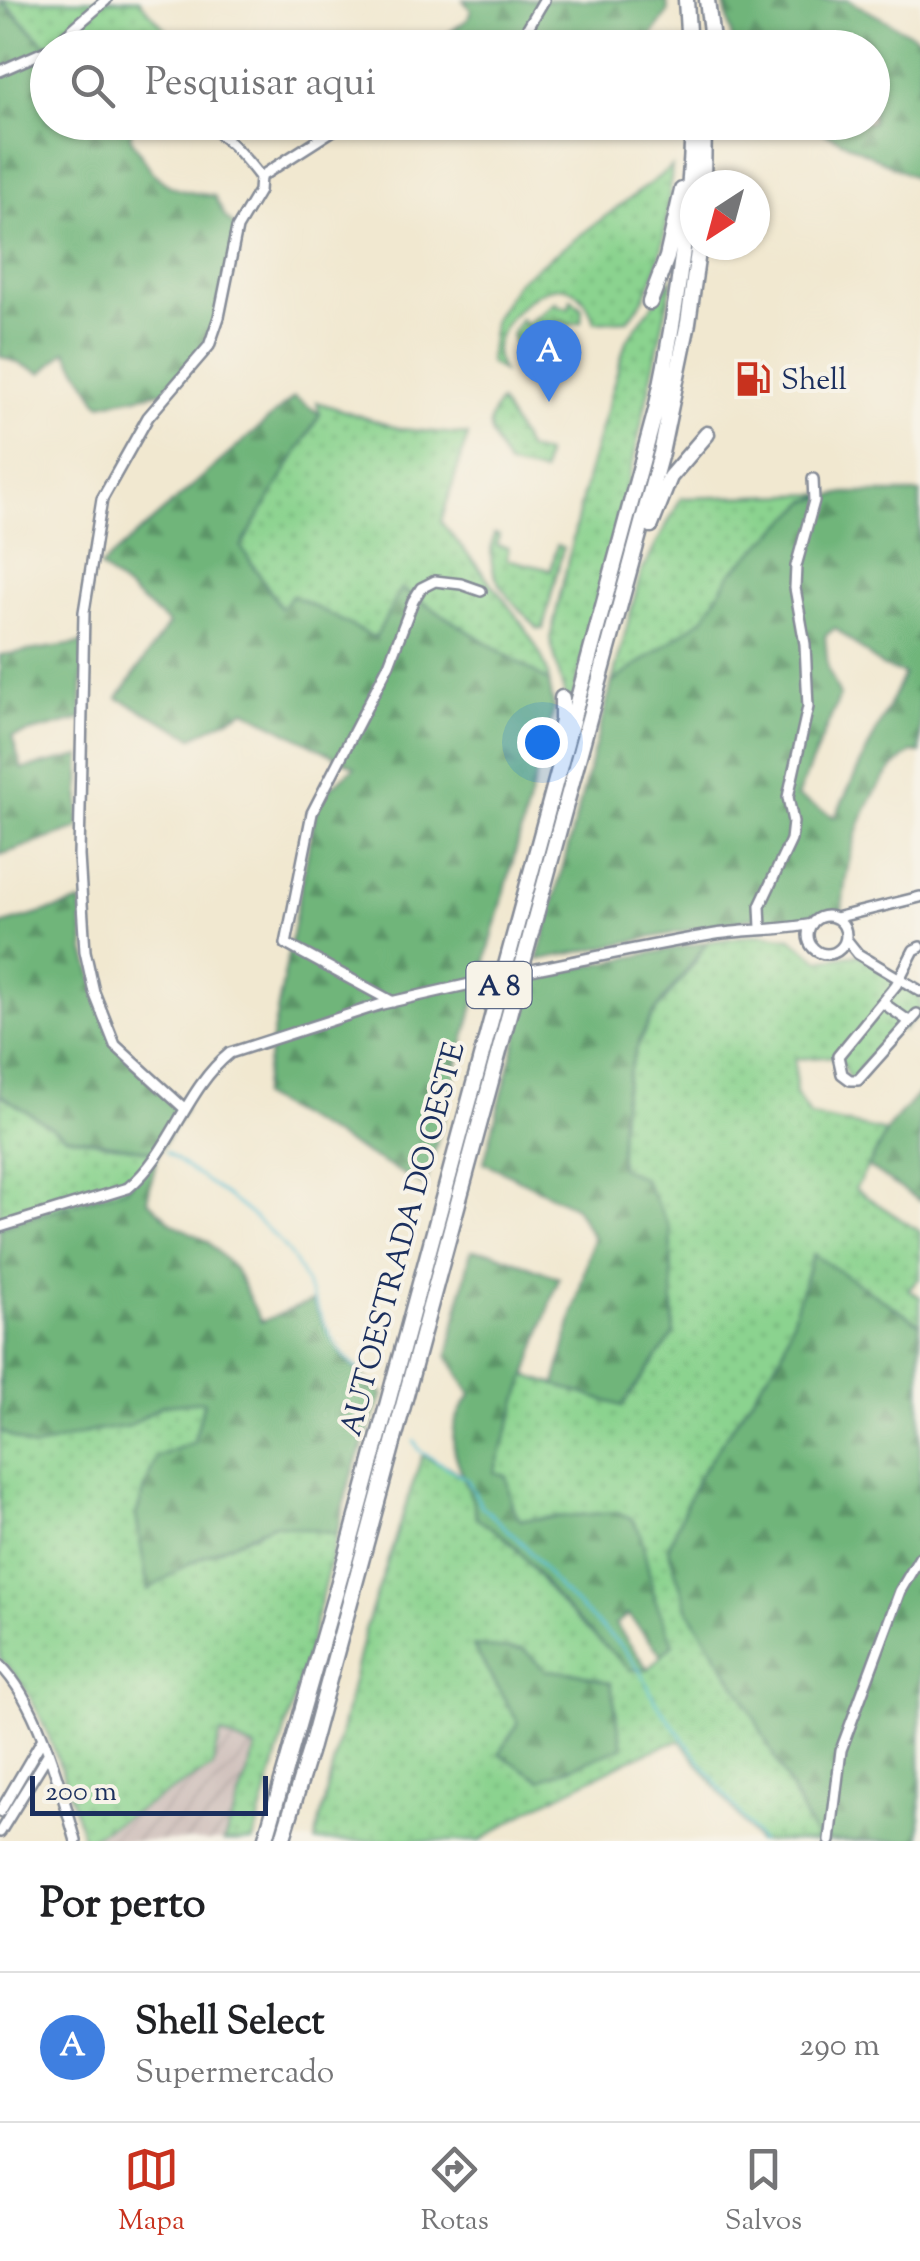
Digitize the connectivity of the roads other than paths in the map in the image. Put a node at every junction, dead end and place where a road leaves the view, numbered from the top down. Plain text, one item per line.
1 (106, 0) edge
2 (544, 0) edge
3 (686, 0) edge
4 (698, 0) edge
5 (706, 0) edge
6 (71, 30) edge
7 (526, 30) edge
8 (687, 30) edge
9 (700, 30) edge
10 (710, 30) edge
11 (30, 58) edge
12 (0, 71) edge
13 (226, 140) edge
14 (318, 140) edge
15 (692, 140) edge
16 (704, 140) edge
17 (692, 145) junction
18 (703, 170) edge
19 (260, 177) junction
20 (696, 260) edge
21 (650, 302) dead end
22 (708, 434) dead end
23 (813, 480) dead end
24 (624, 590) junction
25 (481, 591) dead end
26 (562, 698) dead end
27 (528, 883) junction
28 (920, 897) edge
29 (854, 915) junction
30 (835, 918) junction
31 (812, 924) junction
32 (761, 928) junction
33 (787, 929) junction
34 (846, 935) junction
35 (808, 940) junction
36 (920, 947) edge
37 (835, 953) junction
38 (858, 954) junction
39 (532, 970) dead end
40 (900, 979) junction
41 (488, 980) dead end
42 (920, 991) edge
43 (394, 1002) junction
44 (883, 1003) junction
45 (184, 1109) junction
46 (0, 1227) edge
47 (920, 1557) edge
48 (0, 1665) edge
49 (42, 1740) junction
50 (48, 1754) junction
51 (40, 1767) junction
52 (56, 1777) junction
53 (0, 1812) edge
54 (0, 1832) edge
55 (76, 1841) edge
56 (265, 1841) edge
57 (282, 1841) edge
58 (830, 1841) edge

1 - 6 street
2 - 7 street
3 - 8 highway
4 - 9 highway
5 - 10 highway
11 - 12 street
13 - 19 street
14 - 19 street
15 - 17 highway, AUTOESTRADA DO OESTE / A 8
16 - 18 highway
17 - 21 highway
17 - 27 highway, AUTOESTRADA DO OESTE / A 8
19 - 45 street
20 - 24 highway, AUTOESTRADA DO OESTE / A 8
22 - 24 highway
23 - 32 street
24 - 57 highway, AUTOESTRADA DO OESTE / A 8
25 - 43 street
26 - 27 highway
27 - 56 highway, AUTOESTRADA DO OESTE / A 8
28 - 29 street
29 - 30 street
29 - 34 street
30 - 31 street
30 - 34 street
31 - 33 street
31 - 35 street
32 - 33 street
32 - 39 street
33 - 35 street
34 - 37 street
34 - 38 street
35 - 37 street
36 - 40 street
37 - 38 street
38 - 40 street
40 - 42 street
40 - 44 street
41 - 43 street
43 - 45 street
44 - 44 street
45 - 46 street
47 - 58 street
48 - 49 street
49 - 50 street
49 - 53 street
50 - 51 street
50 - 52 street
51 - 52 street
51 - 54 street
52 - 55 street

